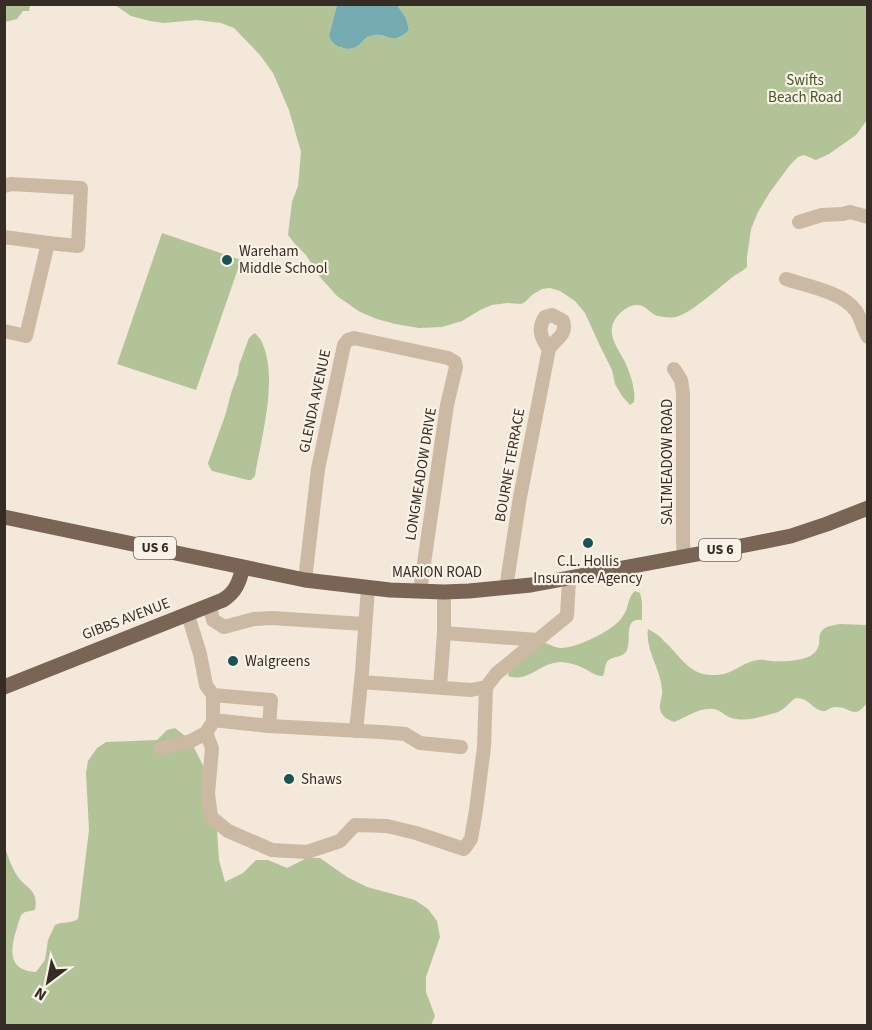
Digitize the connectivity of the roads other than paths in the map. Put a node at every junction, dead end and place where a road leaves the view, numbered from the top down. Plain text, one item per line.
1 (4, 186) edge
2 (861, 215) edge
3 (799, 222) dead end
4 (4, 237) edge
5 (48, 243) junction
6 (786, 279) dead end
7 (4, 332) edge
8 (867, 338) edge
9 (549, 349) dead end
10 (455, 362) joint
11 (674, 369) dead end
12 (867, 508) edge
13 (4, 517) edge
14 (684, 556) junction
15 (243, 568) junction
16 (568, 579) junction
17 (305, 580) junction
18 (368, 588) junction
19 (506, 588) junction
20 (420, 591) junction
21 (444, 592) junction
22 (210, 606) junction
23 (188, 615) junction
24 (364, 624) junction
25 (444, 633) junction
26 (537, 640) junction
27 (361, 682) junction
28 (4, 687) edge
29 (440, 687) junction
30 (486, 687) junction
31 (213, 695) junction
32 (269, 726) junction
33 (210, 727) junction
34 (356, 731) junction
35 (461, 747) dead end
36 (161, 748) dead end

1 - 5 street
2 - 3 street
4 - 5 street
5 - 7 street
6 - 8 street
9 - 19 street, BOURNE TERRACE
10 - 17 street, GLENDA AVENUE
10 - 20 street, LONGMEADOW DRIVE
11 - 14 street, SALTMEADOW ROAD
12 - 14 main road, MARION ROAD / US 6
13 - 15 main road, MARION ROAD / US 6
14 - 16 main road, MARION ROAD / US 6
15 - 17 main road, MARION ROAD / US 6
15 - 22 main road, GIBBS AVENUE
16 - 19 main road, MARION ROAD / US 6
16 - 26 street
17 - 18 main road, MARION ROAD / US 6
18 - 20 main road, MARION ROAD / US 6
18 - 24 street
19 - 21 main road, MARION ROAD / US 6
20 - 21 main road, MARION ROAD / US 6
21 - 25 street
22 - 23 main road, GIBBS AVENUE
22 - 24 street
23 - 28 main road, GIBBS AVENUE
23 - 31 street
24 - 27 street
25 - 26 street
25 - 29 street
26 - 30 street
27 - 29 street
27 - 34 street
29 - 30 street
30 - 33 street
31 - 32 street
31 - 33 street
32 - 33 street
32 - 34 street
33 - 36 street
34 - 35 street

